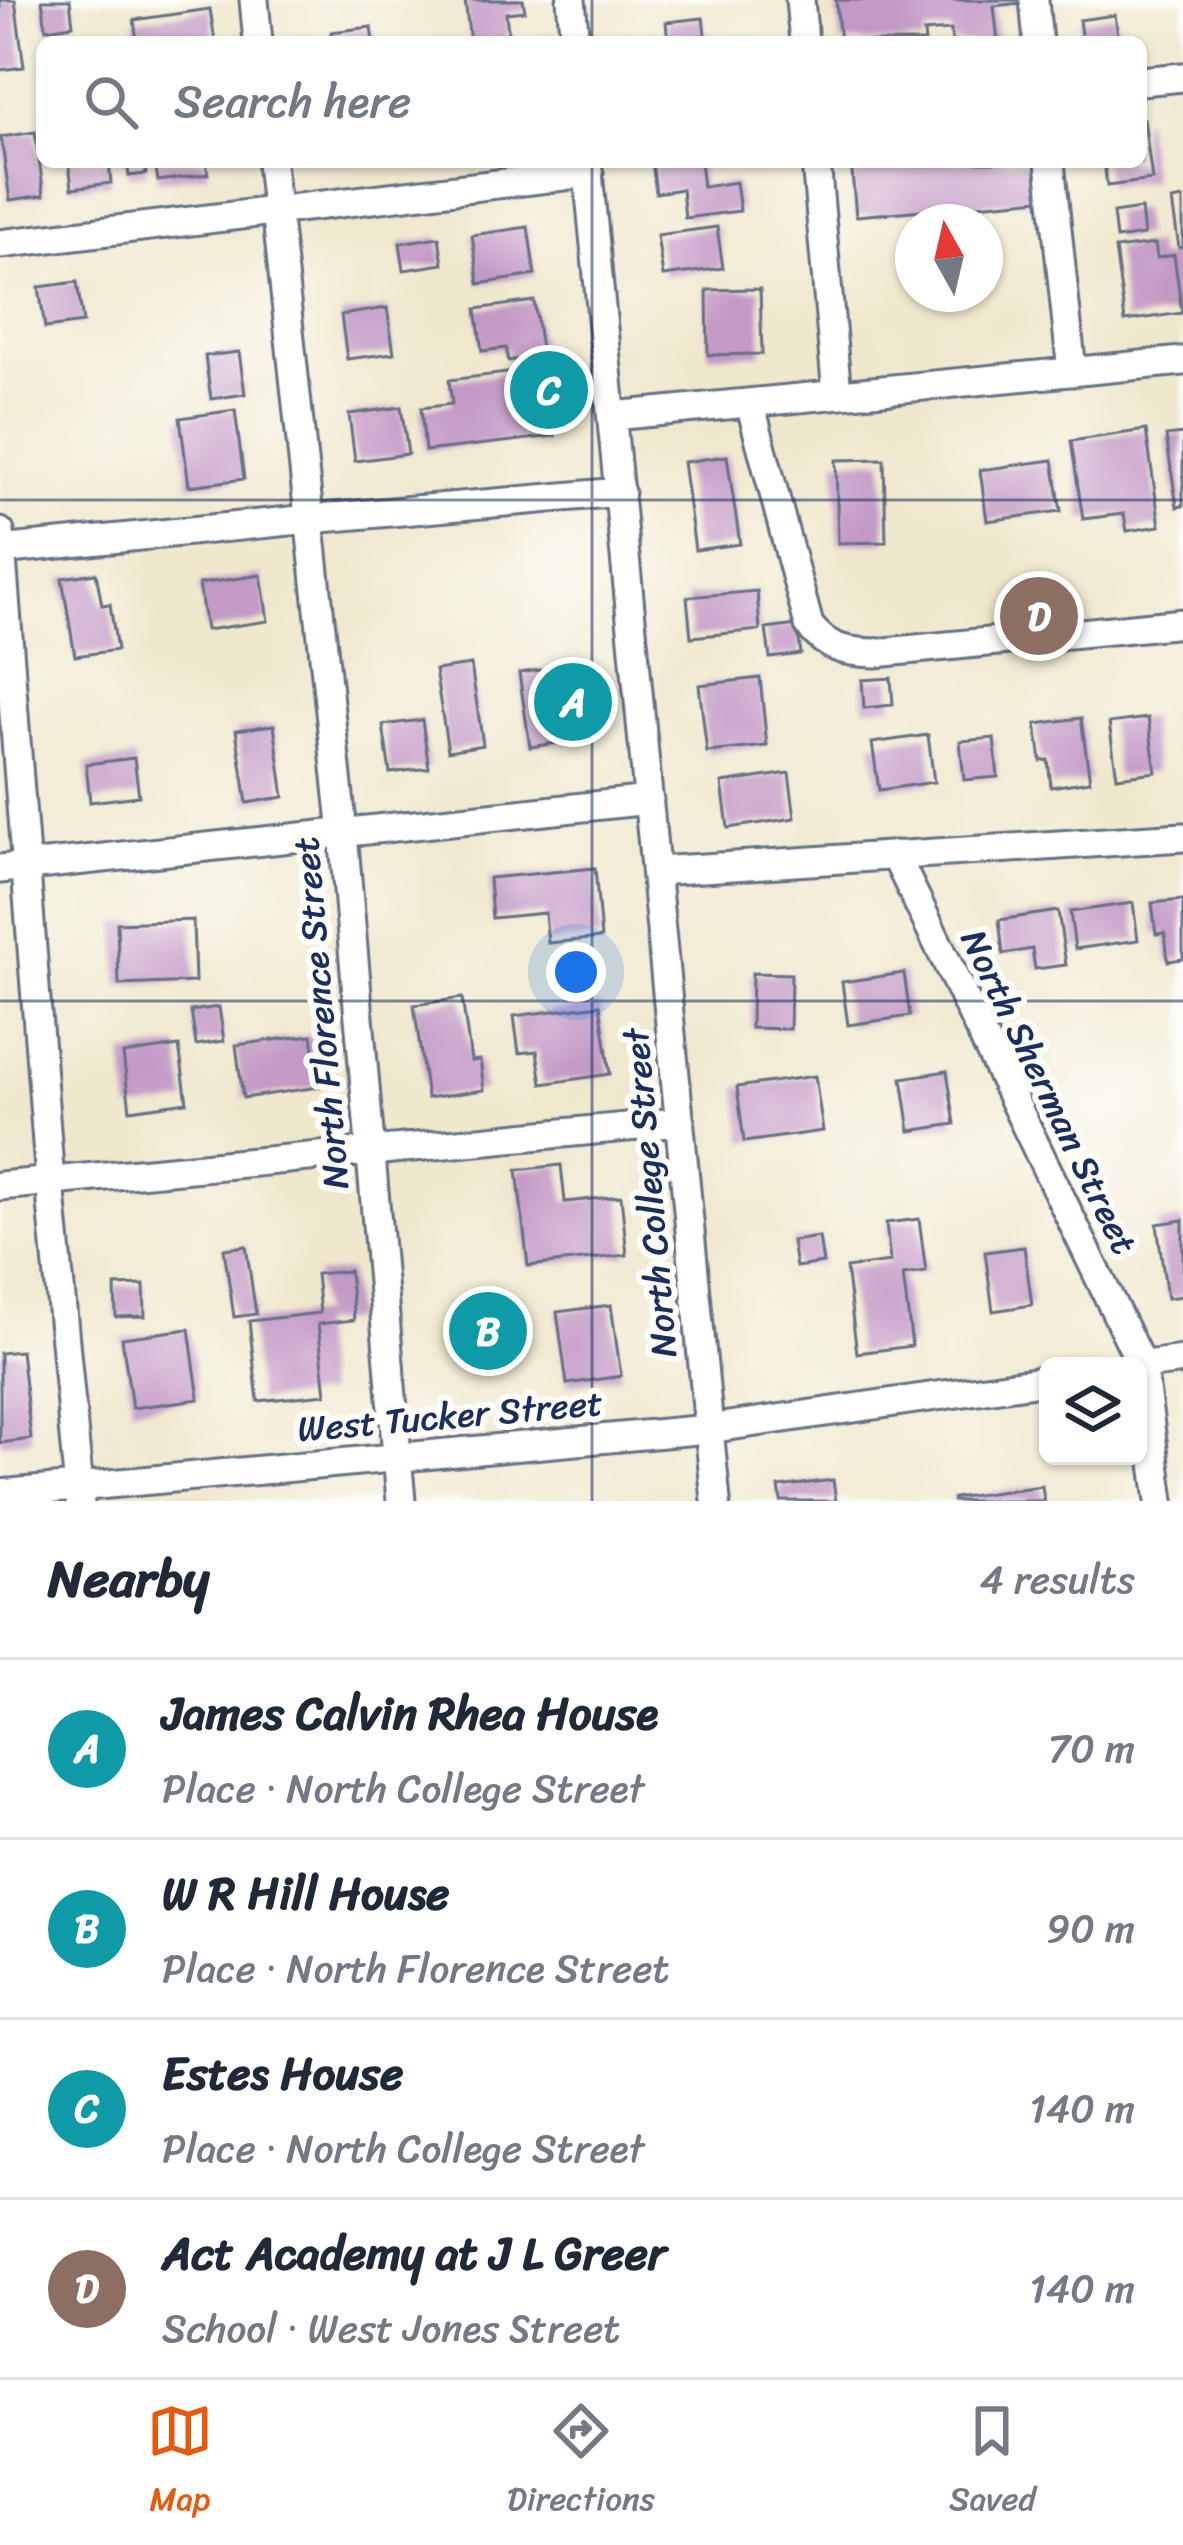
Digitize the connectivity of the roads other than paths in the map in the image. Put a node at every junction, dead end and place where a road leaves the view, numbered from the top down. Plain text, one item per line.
1 (254, 0) edge
2 (571, 0) edge
3 (800, 0) edge
4 (1034, 0) edge
5 (257, 36) edge
6 (574, 36) edge
7 (803, 36) edge
8 (1037, 36) edge
9 (1183, 77) edge
10 (1147, 80) edge
11 (273, 168) edge
12 (588, 168) edge
13 (817, 168) edge
14 (1052, 168) edge
15 (277, 213) junction
16 (0, 244) edge
17 (1183, 361) edge
18 (1072, 373) junction
19 (837, 394) junction
20 (750, 403) junction
21 (613, 416) junction
22 (620, 492) junction
23 (310, 518) junction
24 (1, 544) edge
25 (1183, 622) edge
26 (650, 800) junction
27 (343, 833) junction
28 (1183, 837) edge
29 (895, 856) junction
30 (13, 868) edge
31 (656, 871) junction
32 (680, 1122) junction
33 (368, 1151) junction
34 (50, 1182) junction
35 (0, 1186) edge
36 (1136, 1357) edge
37 (1183, 1360) edge
38 (1147, 1365) edge
39 (1039, 1380) edge
40 (1147, 1413) edge
41 (709, 1429) junction
42 (396, 1457) junction
43 (0, 1494) edge
44 (79, 1494) edge
45 (401, 1501) edge
46 (716, 1501) edge
47 (1160, 1501) edge

1 - 5 street
2 - 6 street
3 - 7 street
4 - 8 street
9 - 10 street
11 - 15 street, North Florence Street
12 - 15 street
12 - 21 street, North College Street
13 - 19 street
14 - 18 street
15 - 16 street
15 - 23 street, North Florence Street
17 - 18 street
18 - 19 street
19 - 20 street
20 - 21 street
20 - 25 street
21 - 22 street, North College Street
22 - 23 street
22 - 26 street, North College Street
23 - 24 street
23 - 27 street, North Florence Street
24 - 30 street
26 - 27 street
26 - 31 street, North College Street
27 - 30 street
27 - 33 street, North Florence Street
28 - 29 street
29 - 31 street
29 - 36 street, North Sherman Street
30 - 34 street
31 - 32 street, North College Street
32 - 33 street
32 - 41 street, North College Street
33 - 34 street
33 - 42 street, North Florence Street
34 - 35 street
34 - 44 street
37 - 38 street
39 - 41 street, West Tucker Street
40 - 47 street, North Sherman Street
41 - 42 street, West Tucker Street
41 - 46 street, North College Street
42 - 44 street, West Tucker Street
42 - 45 street, North Florence Street
43 - 44 street, West Tucker Street

